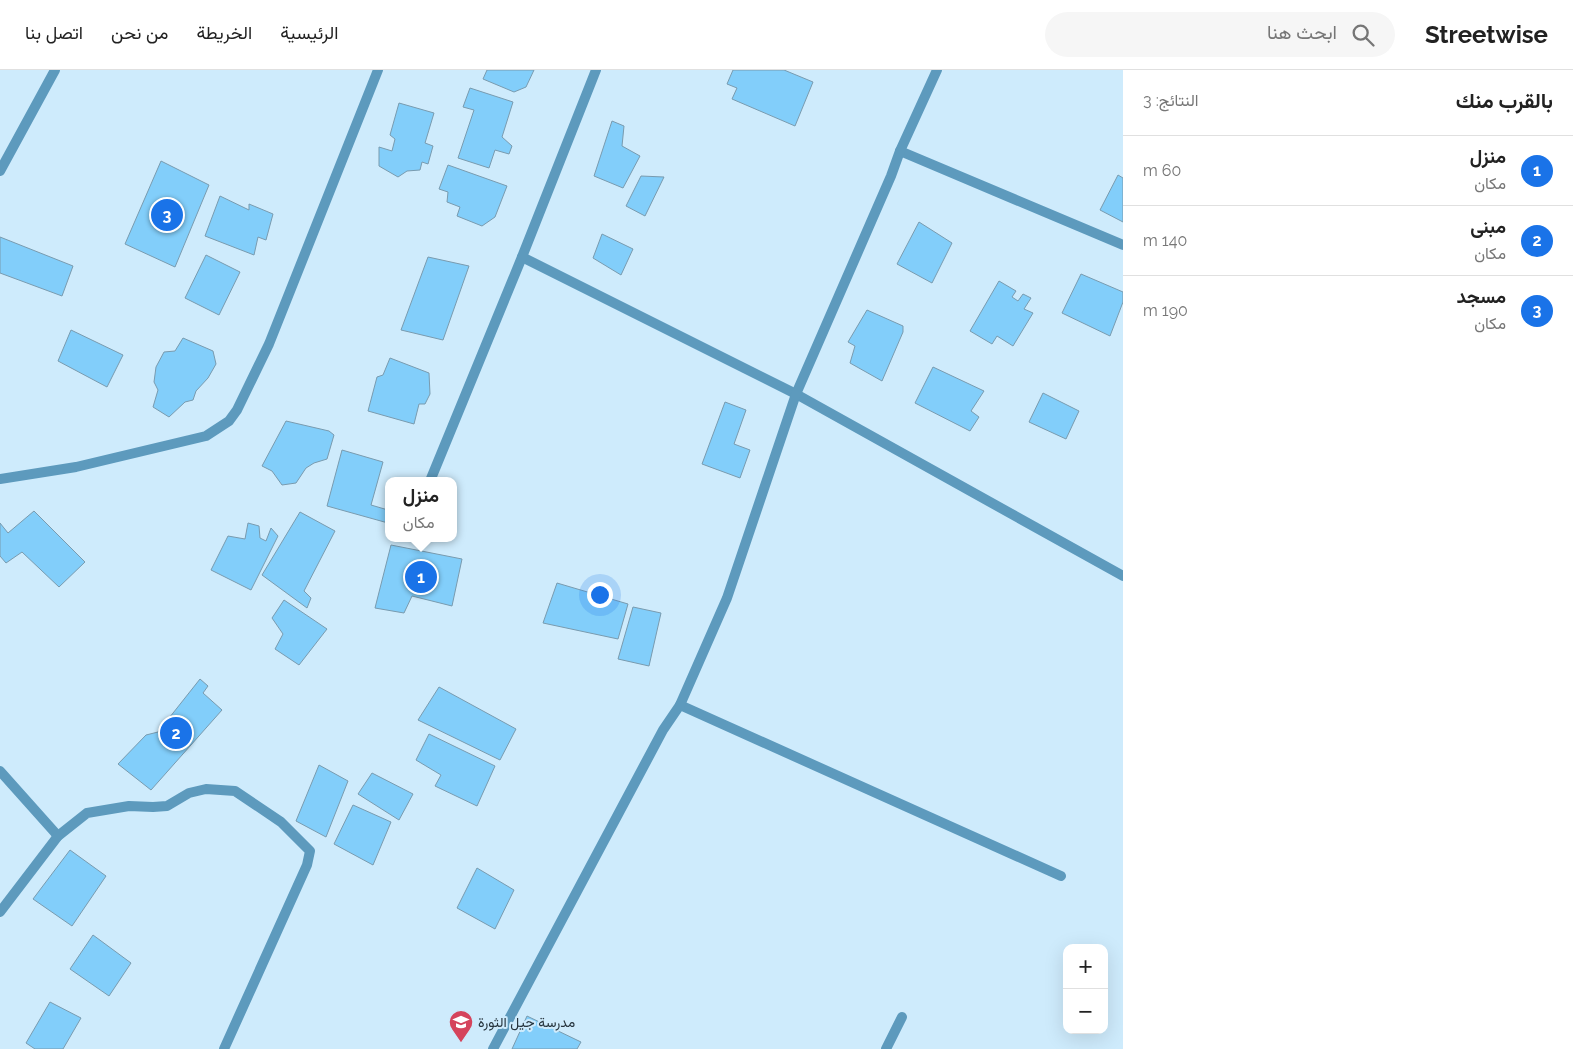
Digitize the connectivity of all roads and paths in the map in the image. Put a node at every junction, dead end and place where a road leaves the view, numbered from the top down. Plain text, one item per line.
1 (55, 70) edge
2 (378, 70) edge
3 (596, 70) edge
4 (937, 70) edge
5 (900, 151) junction
6 (0, 171) edge
7 (1123, 245) edge
8 (522, 258) junction
9 (796, 394) junction
10 (432, 477) edge
11 (0, 479) edge
12 (1123, 576) edge
13 (680, 706) junction
14 (0, 771) edge
15 (58, 836) junction
16 (1061, 876) dead end
17 (0, 912) edge
18 (902, 1017) dead end
19 (224, 1049) edge
20 (493, 1049) edge
21 (886, 1049) edge

1 - 6 street
2 - 11 street
3 - 8 street
4 - 5 street
5 - 7 street
5 - 9 street
8 - 9 street
8 - 10 street
9 - 12 street
9 - 13 street
13 - 16 street
13 - 20 street
14 - 15 street
15 - 17 street
15 - 19 street
18 - 21 street

